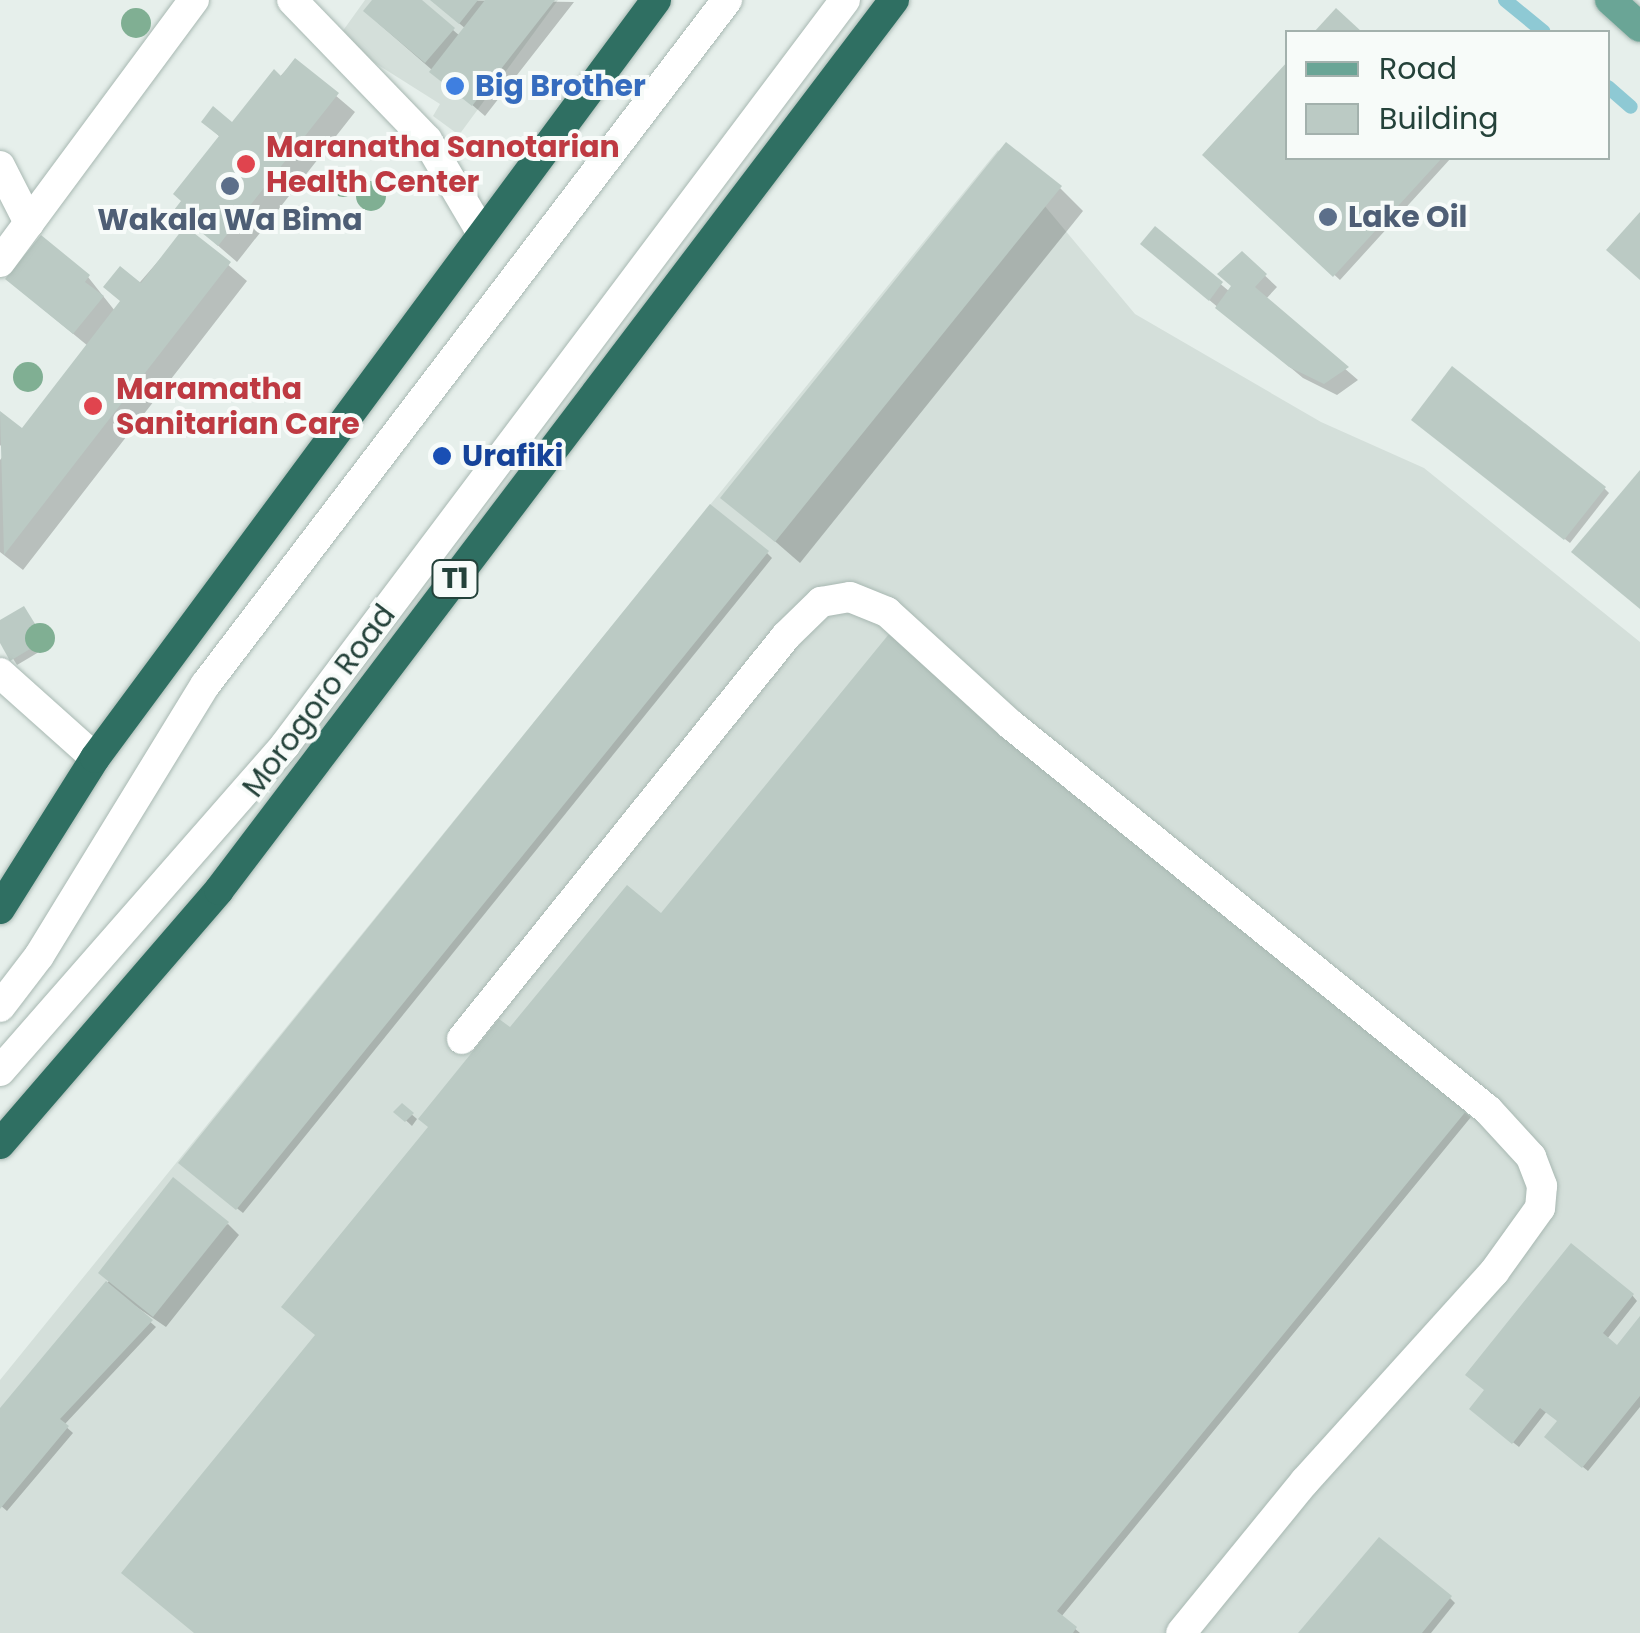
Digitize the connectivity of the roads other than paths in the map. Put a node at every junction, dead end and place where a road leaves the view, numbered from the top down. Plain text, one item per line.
1 (194, 0) edge
2 (292, 0) edge
3 (656, 0) edge
4 (727, 0) edge
5 (846, 0) edge
6 (894, 0) edge
7 (1610, 0) edge
8 (1640, 27) edge
9 (0, 166) edge
10 (29, 224) junction
11 (480, 230) junction
12 (0, 262) edge
13 (0, 672) edge
14 (96, 758) junction
15 (0, 909) edge
16 (0, 1007) edge
17 (462, 1039) dead end
18 (0, 1071) edge
19 (0, 1144) edge
20 (1181, 1633) edge

1 - 10 street
2 - 11 street
3 - 11 highway
4 - 16 street
5 - 18 street, Morogoro Road
6 - 19 highway, Morogoro Road / T1
7 - 8 main road
9 - 10 street
10 - 12 street
11 - 14 highway
13 - 14 street
14 - 15 highway
17 - 20 street

